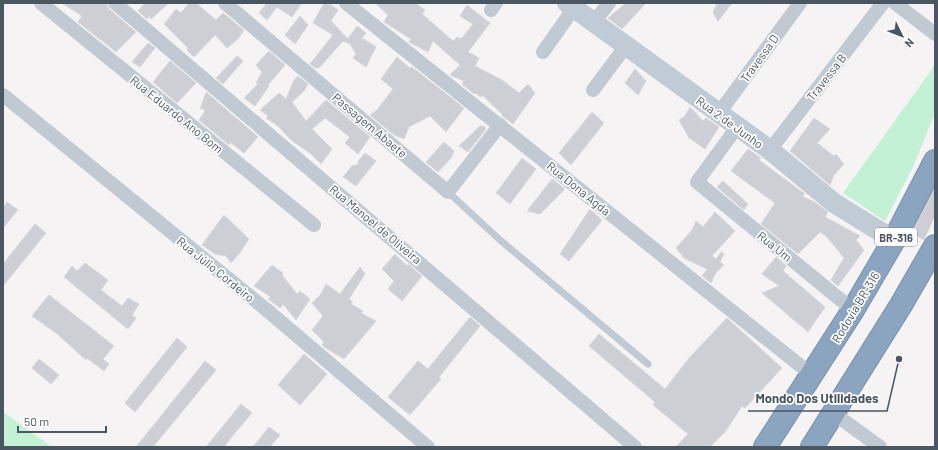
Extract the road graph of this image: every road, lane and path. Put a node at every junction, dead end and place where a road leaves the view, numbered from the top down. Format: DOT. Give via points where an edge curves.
graph roads {
  1 [pos="41,3"];
  2 [pos="115,3"];
  3 [pos="225,3"];
  4 [pos="346,3"];
  5 [pos="609,3"];
  6 [pos="800,3"];
  7 [pos="883,3"];
  8 [pos="895,3"];
  9 [pos="570,6"];
  10 [pos="594,22"];
  11 [pos="935,34"];
  12 [pos="626,46"];
  13 [pos="543,52"];
  14 [pos="592,90"];
  15 [pos="3,95"];
  16 [pos="719,113"];
  17 [pos="500,125"];
  18 [pos="737,127"];
  19 [pos="770,150"];
  20 [pos="935,161"];
  21 [pos="448,192"];
  22 [pos="314,225"];
  23 [pos="894,240"];
  24 [pos="935,246"];
  25 [pos="853,310"];
  26 [pos="648,364"];
  27 [pos="812,375"];
  28 [pos="833,413"];
  29 [pos="428,447"];
  30 [pos="635,447"];
  31 [pos="765,447"];
  32 [pos="812,447"];
  33 [pos="880,447"];
  1 -- 22 [label="street, Rua Eduardo Ano Bom"];
  2 -- 30 [label="street, Rua Manoel de Oliveira"];
  3 -- 21 [label="street, Passagem Abaete"];
  4 -- 17 [label="street, Rua Dona Agda"];
  5 -- 10 [label="street"];
  6 -- 16 [label="street, Travessa D"];
  7 -- 19 [label="street, Travessa B"];
  8 -- 11 [label="street"];
  9 -- 10 [label="street, Rua 2 de Junho"];
  9 -- 13 [label="street"];
  10 -- 12 [label="street, Rua 2 de Junho"];
  12 -- 14 [label="street"];
  12 -- 16 [label="street, Rua 2 de Junho"];
  15 -- 29 [label="street, Rua Júlio Cordeiro" via="262,306"];
  16 -- 18 [label="street, Rua 2 de Junho"];
  17 -- 21 [label="street"];
  17 -- 27 [label="street, Rua Dona Agda"];
  18 -- 19 [label="street, Rua 2 de Junho"];
  18 -- 25 [label="street, Rua Um" via="696,182"];
  19 -- 23 [label="street, Rua 2 de Junho" via="834,203"];
  20 -- 23 [label="highway, Rodovia BR-316 / BR-316"];
  21 -- 26 [label="lane"];
  23 -- 25 [label="highway, Rodovia BR-316 / BR-316"];
  24 -- 28 [label="highway, BR-316"];
  25 -- 27 [label="highway, Rodovia BR-316 / BR-316"];
  27 -- 31 [label="highway, Rodovia BR-316 / BR-316"];
  28 -- 32 [label="highway, BR-316"];
  28 -- 33 [label="street"];
}
